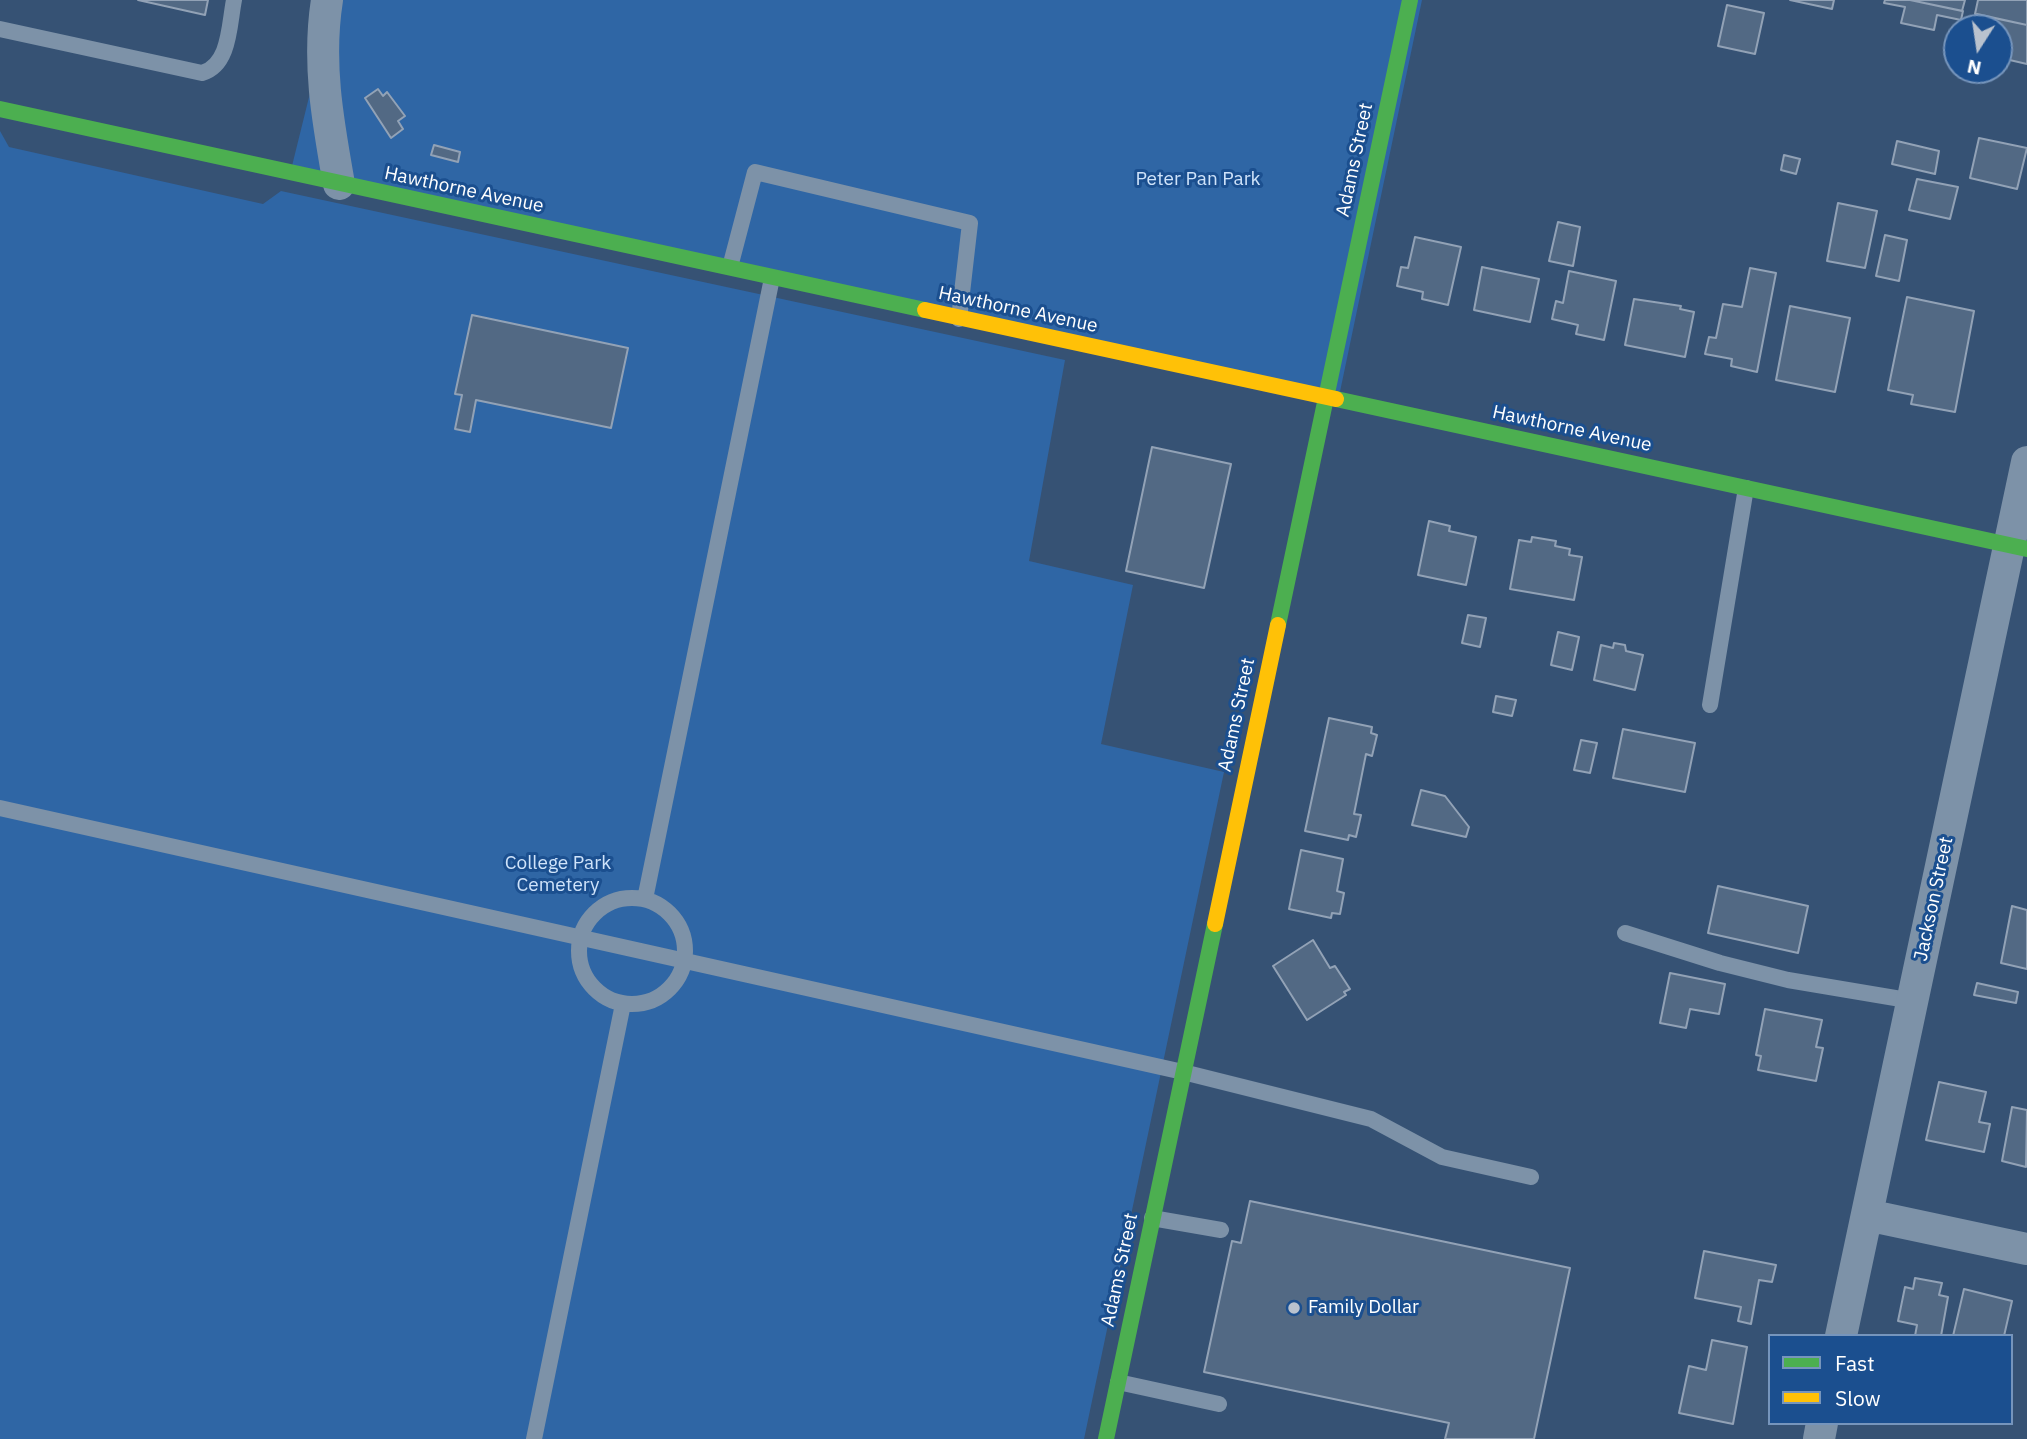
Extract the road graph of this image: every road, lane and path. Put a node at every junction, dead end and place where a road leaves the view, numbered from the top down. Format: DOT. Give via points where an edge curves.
graph roads {
  1 [pos="234,0"];
  2 [pos="327,0"];
  3 [pos="1410,0"];
  4 [pos="0,29"];
  5 [pos="0,109"];
  6 [pos="339,184"];
  7 [pos="729,269"];
  8 [pos="772,278"];
  9 [pos="959,318"];
  10 [pos="1325,397"];
  11 [pos="2027,462"];
  12 [pos="1746,488"];
  13 [pos="2018,547"];
  14 [pos="1710,705"];
  15 [pos="0,808"];
  16 [pos="645,899"];
  17 [pos="1625,933"];
  18 [pos="580,938"];
  19 [pos="685,961"];
  20 [pos="1913,1000"];
  21 [pos="623,1004"];
  22 [pos="1183,1072"];
  23 [pos="1531,1177"];
  24 [pos="1867,1215"];
  25 [pos="1152,1218"];
  26 [pos="1221,1230"];
  27 [pos="2027,1249"];
  28 [pos="1841,1334"];
  29 [pos="1118,1382"];
  30 [pos="1219,1404"];
  31 [pos="534,1439"];
  32 [pos="1106,1439"];
  1 -- 4 [label="lane" via="221,61 202,73"];
  2 -- 6 [label="street" via="322,29 324,103"];
  3 -- 10 [label="street, Adams Street"];
  5 -- 6 [label="street, Hawthorne Avenue"];
  6 -- 7 [label="street, Hawthorne Avenue"];
  7 -- 8 [label="street, Hawthorne Avenue"];
  7 -- 9 [label="lane" via="755,172 970,223"];
  8 -- 9 [label="street, Hawthorne Avenue"];
  8 -- 16 [label="lane"];
  9 -- 10 [label="street, Hawthorne Avenue"];
  10 -- 12 [label="street, Hawthorne Avenue"];
  10 -- 22 [label="street, Adams Street"];
  11 -- 13 [label="street, Jackson Street"];
  12 -- 13 [label="street, Hawthorne Avenue"];
  12 -- 14 [label="lane"];
  13 -- 20 [label="street, Jackson Street"];
  15 -- 18 [label="lane"];
  16 -- 18 [label="lane" via="612,901 598,910"];
  16 -- 19 [label="lane" via="660,905 677,922 686,945"];
  17 -- 20 [label="lane" via="1788,980"];
  18 -- 19 [label="lane"];
  18 -- 21 [label="lane" via="583,973 607,998"];
  19 -- 21 [label="lane" via="674,983 656,999"];
  19 -- 22 [label="lane"];
  20 -- 24 [label="street, Jackson Street"];
  21 -- 31 [label="lane"];
  22 -- 23 [label="lane" via="1371,1119 1442,1157"];
  22 -- 25 [label="street, Adams Street"];
  24 -- 27 [label="street"];
  24 -- 28 [label="street, Jackson Street"];
  25 -- 26 [label="lane"];
  25 -- 29 [label="street, Adams Street"];
  29 -- 30 [label="lane"];
  29 -- 32 [label="street, Adams Street"];
}
